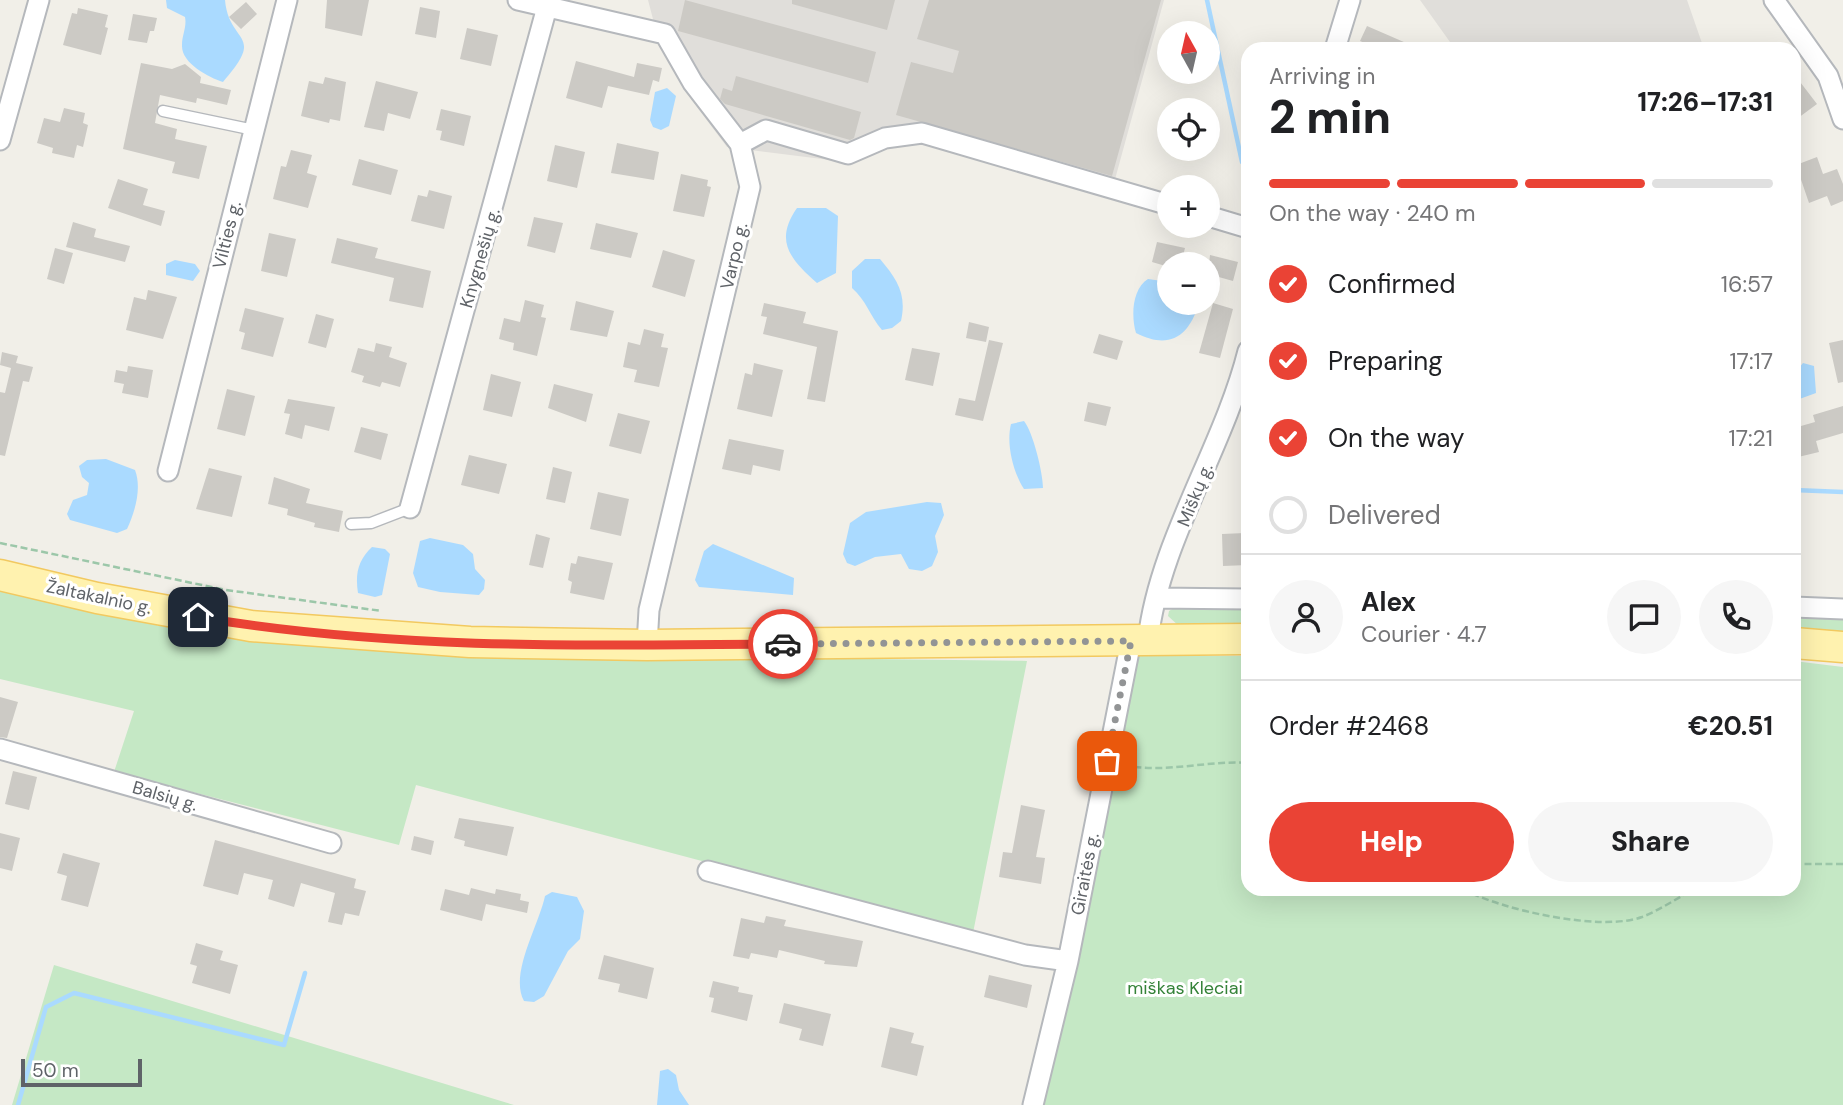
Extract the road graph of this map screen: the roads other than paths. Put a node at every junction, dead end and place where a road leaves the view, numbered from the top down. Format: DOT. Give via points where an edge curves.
graph roads {
  1 [pos="39,0"];
  2 [pos="287,0"];
  3 [pos="518,0"];
  4 [pos="1350,0"];
  5 [pos="1774,0"];
  6 [pos="547,8"];
  7 [pos="1337,42"];
  8 [pos="163,111"];
  9 [pos="1843,119"];
  10 [pos="254,130"];
  11 [pos="0,141"];
  12 [pos="740,144"];
  13 [pos="1157,202"];
  14 [pos="1220,220"];
  15 [pos="1241,226"];
  16 [pos="1241,378"];
  17 [pos="168,471"];
  18 [pos="410,508"];
  19 [pos="351,524"];
  20 [pos="0,575"];
  21 [pos="1157,598"];
  22 [pos="1241,599"];
  23 [pos="1801,607"];
  24 [pos="1843,609"];
  25 [pos="1241,639"];
  26 [pos="1140,641"];
  27 [pos="1801,644"];
  28 [pos="647,645"];
  29 [pos="1843,647"];
  30 [pos="0,749"];
  31 [pos="331,843"];
  32 [pos="708,871"];
  33 [pos="1068,961"];
  34 [pos="1033,1105"];
  1 -- 11 [label="street"];
  2 -- 10 [label="street, Vilties g."];
  3 -- 6 [label="street, Varpo g."];
  4 -- 7 [label="street"];
  5 -- 9 [label="street" via="1828,76"];
  6 -- 12 [label="street, Varpo g." via="664,34 693,83"];
  6 -- 18 [label="street, Knygnešių g."];
  8 -- 10 [label="lane"];
  10 -- 17 [label="street, Vilties g."];
  12 -- 13 [label="street" via="766,130 848,154 884,138 922,133"];
  12 -- 28 [label="street, Varpo g." via="750,187 649,610"];
  14 -- 15 [label="street"];
  16 -- 21 [label="street, Miškų g."];
  18 -- 19 [label="lane" via="370,523"];
  20 -- 28 [label="main road, Žaltakalnio g." via="251,626 470,642"];
  21 -- 22 [label="street"];
  21 -- 26 [label="street, Miškų g."];
  23 -- 24 [label="street"];
  25 -- 26 [label="main road, Žaltakalnio g."];
  26 -- 28 [label="main road, Žaltakalnio g."];
  26 -- 33 [label="street, Giraitės g." via="1107,761"];
  27 -- 29 [label="main road"];
  30 -- 31 [label="street, Balsių g."];
  32 -- 33 [label="street" via="1024,955"];
  33 -- 34 [label="street, Giraitės g."];
}
